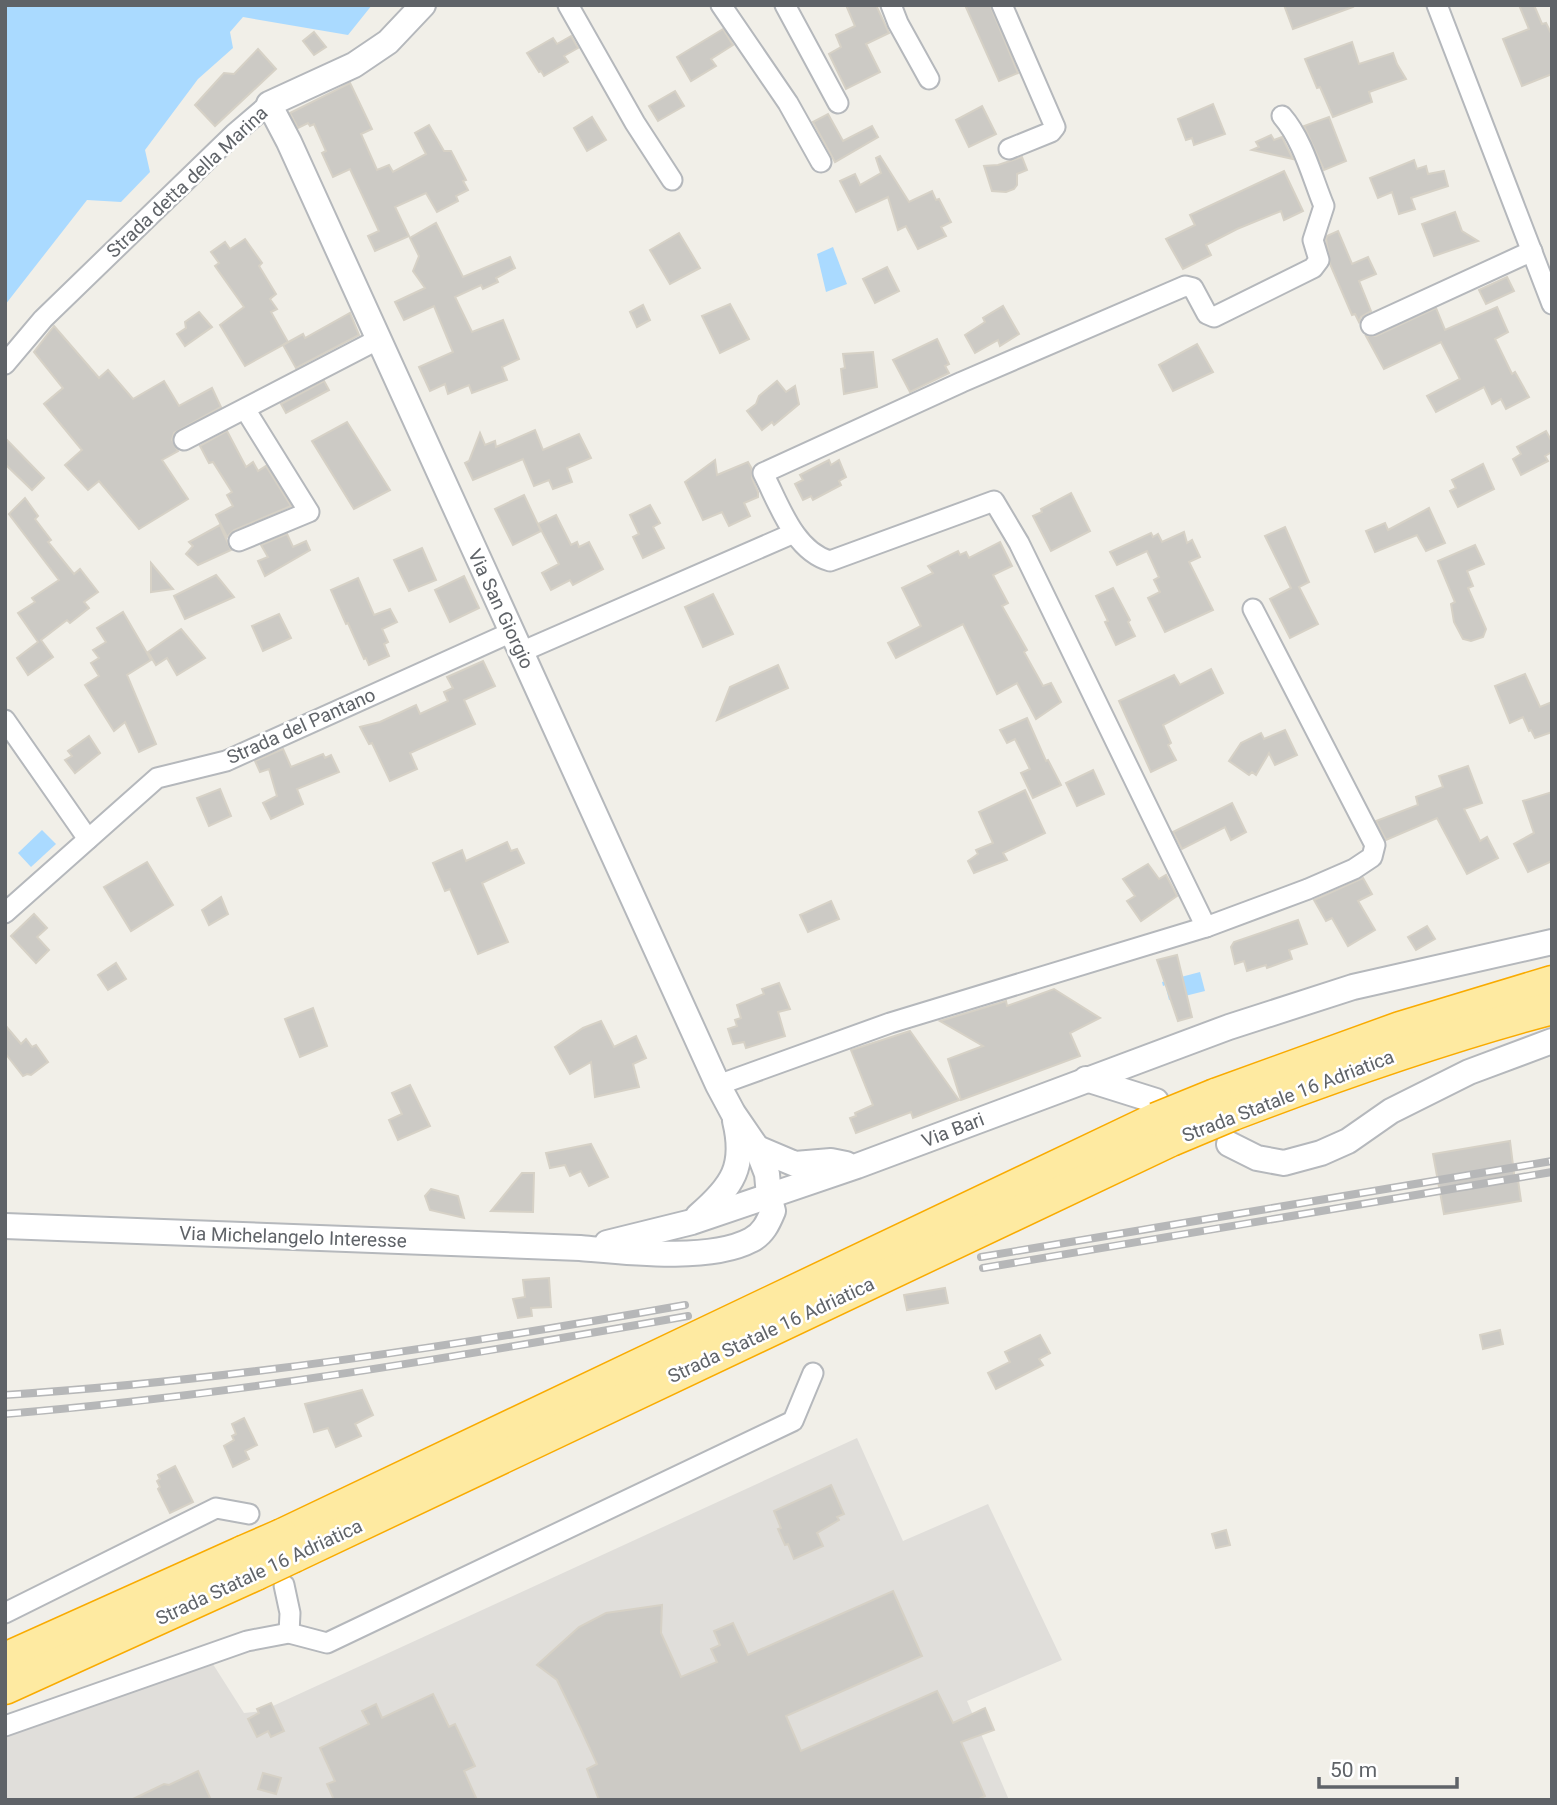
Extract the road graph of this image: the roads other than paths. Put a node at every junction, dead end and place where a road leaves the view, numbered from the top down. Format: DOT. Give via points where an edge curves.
graph roads {
  1 [pos="424,5"];
  2 [pos="569,5"];
  3 [pos="721,5"];
  4 [pos="785,5"];
  5 [pos="891,5"];
  6 [pos="1002,5"];
  7 [pos="1437,5"];
  8 [pos="929,79"];
  9 [pos="838,103"];
  10 [pos="269,104"];
  11 [pos="1282,116"];
  12 [pos="1009,149"];
  13 [pos="821,162"];
  14 [pos="672,180"];
  15 [pos="1532,251"];
  16 [pos="1552,304"];
  17 [pos="1371,325"];
  18 [pos="377,340"];
  19 [pos="5,364"];
  20 [pos="245,408"];
  21 [pos="184,440"];
  22 [pos="794,533"];
  23 [pos="239,541"];
  24 [pos="1253,609"];
  25 [pos="516,642"];
  26 [pos="5,720"];
  27 [pos="88,839"];
  28 [pos="5,913"];
  29 [pos="1206,927"];
  30 [pos="1552,942"];
  31 [pos="1552,982"];
  32 [pos="1552,1008"];
  33 [pos="1552,1041"];
  34 [pos="1136,1061"];
  35 [pos="1086,1079"];
  36 [pos="718,1085"];
  37 [pos="1226,1118"];
  38 [pos="1161,1120"];
  39 [pos="748,1155"];
  40 [pos="857,1166"];
  41 [pos="769,1196"];
  42 [pos="692,1222"];
  43 [pos="5,1226"];
  44 [pos="580,1248"];
  45 [pos="813,1373"];
  46 [pos="249,1514"];
  47 [pos="261,1571"];
  48 [pos="5,1613"];
  49 [pos="289,1633"];
  50 [pos="5,1659"];
  51 [pos="5,1688"];
  52 [pos="5,1726"];
  1 -- 10 [label="street, Strada detta della Marina" via="388,42 354,65"];
  2 -- 14 [label="street"];
  3 -- 13 [label="street" via="788,103"];
  4 -- 9 [label="street"];
  5 -- 8 [label="street"];
  6 -- 12 [label="street" via="1055,127"];
  7 -- 15 [label="street"];
  10 -- 18 [label="street, Via San Giorgio"];
  10 -- 19 [label="street, Strada detta della Marina" via="43,319"];
  11 -- 22 [label="street" via="1301,148 1324,206 1314,233 1319,260 1313,268 1214,317 1207,314 1193,288 1185,286 763,473"];
  15 -- 16 [label="street"];
  15 -- 17 [label="street"];
  18 -- 20 [label="street"];
  18 -- 25 [label="street, Via San Giorgio"];
  20 -- 21 [label="street"];
  20 -- 23 [label="street" via="309,512"];
  22 -- 25 [label="street, Strada del Pantano"];
  22 -- 29 [label="street" via="816,557 830,561 994,501 1019,543"];
  24 -- 29 [label="street" via="1375,845 1371,857 1354,869"];
  25 -- 27 [label="street, Strada del Pantano" via="226,761 156,778"];
  25 -- 36 [label="street, Via San Giorgio"];
  26 -- 27 [label="street"];
  27 -- 28 [label="street, Strada del Pantano"];
  29 -- 36 [label="street" via="890,1023"];
  30 -- 34 [label="street, Via Bari" via="1353,987"];
  31 -- 37 [label="highway, Strada Statale 16 Adriatica" via="1400,1028"];
  32 -- 37 [label="highway, Strada Statale 16 Adriatica" via="1322,1080"];
  33 -- 37 [label="street" via="1469,1072 1391,1111 1348,1141 1284,1163 1257,1158"];
  34 -- 35 [label="street, Via Bari"];
  34 -- 38 [label="street"];
  35 -- 38 [label="street"];
  35 -- 40 [label="street, Via Bari"];
  36 -- 39 [label="street, Via San Giorgio"];
  37 -- 38 [label="highway, Strada Statale 16 Adriatica, bridge"];
  38 -- 47 [label="highway, Strada Statale 16 Adriatica, bridge" via="288,1545"];
  39 -- 40 [label="street" via="795,1164 831,1161"];
  39 -- 41 [label="street, Via San Giorgio" via="767,1174"];
  39 -- 42 [label="street" via="715,1202"];
  40 -- 41 [label="street, Via Bari"];
  41 -- 42 [label="street, Via Michelangelo Interesse"];
  41 -- 44 [label="street, Via Michelangelo Interesse" via="774,1211 766,1227 753,1239 731,1248 644,1253"];
  42 -- 44 [label="street, Via Michelangelo Interesse"];
  43 -- 44 [label="street, Via Michelangelo Interesse"];
  45 -- 49 [label="street" via="793,1421 327,1643"];
  46 -- 48 [label="street" via="216,1508"];
  47 -- 49 [label="street" via="290,1613"];
  47 -- 50 [label="highway, Strada Statale 16 Adriatica"];
  47 -- 51 [label="highway, Strada Statale 16 Adriatica"];
  49 -- 52 [label="street" via="247,1641"];
}
